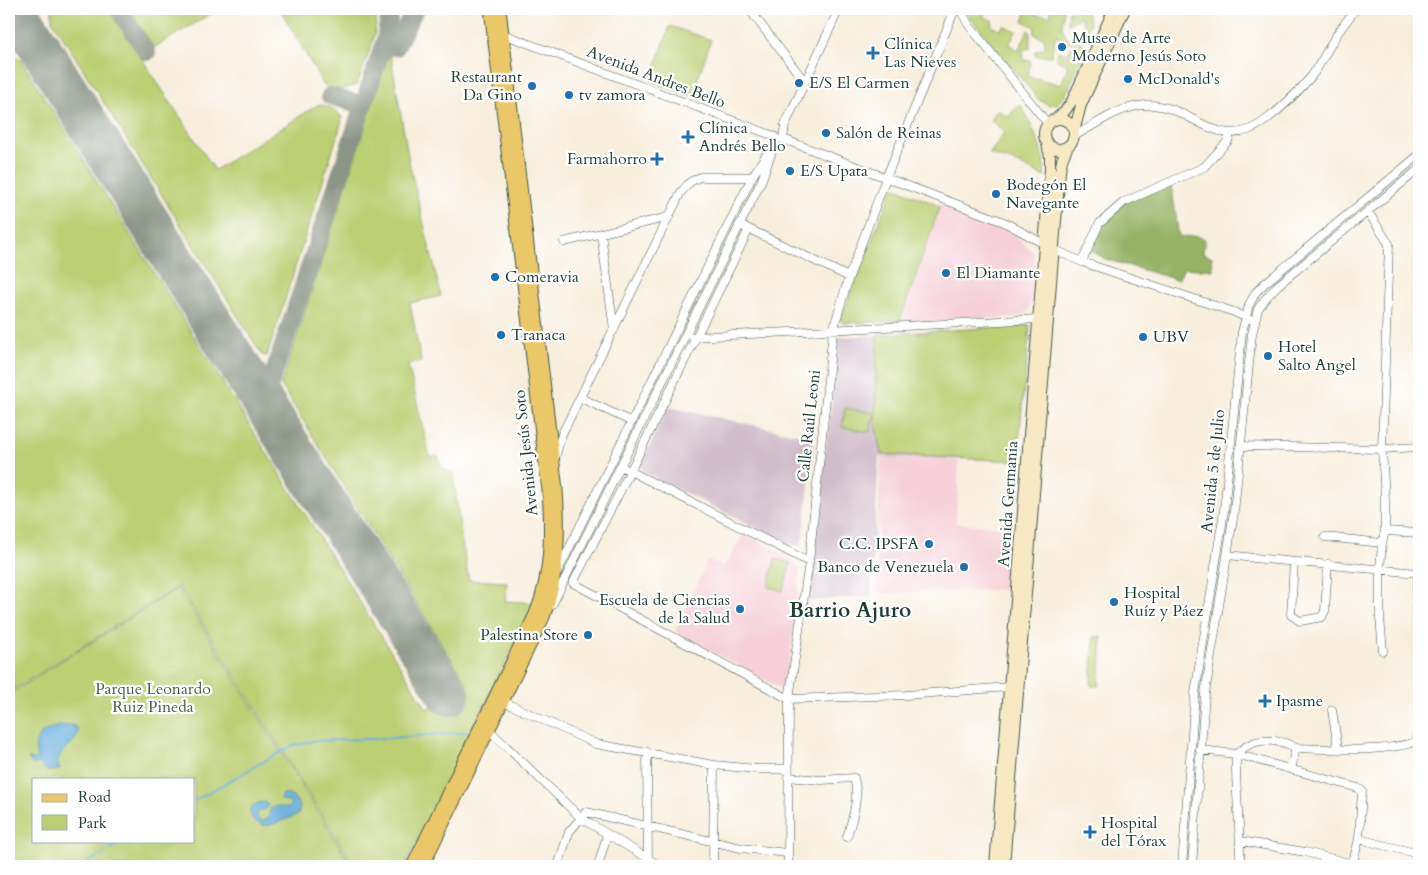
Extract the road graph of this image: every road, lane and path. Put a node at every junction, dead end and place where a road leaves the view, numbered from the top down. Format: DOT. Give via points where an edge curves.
graph roads {
  1 [pos="490,9"];
  2 [pos="500,9"];
  3 [pos="750,9"];
  4 [pos="839,9"];
  5 [pos="955,9"];
  6 [pos="960,9"];
  7 [pos="1125,9"];
  8 [pos="1356,9"];
  9 [pos="1111,12"];
  10 [pos="498,33"];
  11 [pos="805,82"];
  12 [pos="1050,122"];
  13 [pos="1074,134"];
  14 [pos="1230,134"];
  15 [pos="778,138"];
  16 [pos="1047,144"];
  17 [pos="1068,146"];
  18 [pos="1419,155"];
  19 [pos="1419,168"];
  20 [pos="752,177"];
  21 [pos="886,178"];
  22 [pos="1368,212"];
  23 [pos="669,217"];
  24 [pos="739,225"];
  25 [pos="749,229"];
  26 [pos="601,233"];
  27 [pos="564,242"];
  28 [pos="1049,246"];
  29 [pos="1082,262"];
  30 [pos="849,277"];
  31 [pos="1244,318"];
  32 [pos="1038,319"];
  33 [pos="1254,320"];
  34 [pos="614,330"];
  35 [pos="833,330"];
  36 [pos="685,336"];
  37 [pos="696,337"];
  38 [pos="581,398"];
  39 [pos="632,422"];
  40 [pos="1241,446"];
  41 [pos="1419,447"];
  42 [pos="1382,449"];
  43 [pos="554,461"];
  44 [pos="621,465"];
  45 [pos="630,472"];
  46 [pos="1385,530"];
  47 [pos="1419,533"];
  48 [pos="1325,537"];
  49 [pos="1382,543"];
  50 [pos="1228,555"];
  51 [pos="809,562"];
  52 [pos="1294,562"];
  53 [pos="1328,564"];
  54 [pos="1380,569"];
  55 [pos="554,580"];
  56 [pos="540,600"];
  57 [pos="544,617"];
  58 [pos="1419,622"];
  59 [pos="1383,651"];
  60 [pos="1009,686"];
  61 [pos="789,699"];
  62 [pos="504,702"];
  63 [pos="1332,710"];
  64 [pos="490,731"];
  65 [pos="1419,735"];
  66 [pos="1296,748"];
  67 [pos="1338,748"];
  68 [pos="1200,750"];
  69 [pos="647,752"];
  70 [pos="1236,754"];
  71 [pos="714,765"];
  72 [pos="1291,769"];
  73 [pos="788,773"];
  74 [pos="581,818"];
  75 [pos="648,827"];
  76 [pos="607,835"];
  77 [pos="847,837"];
  78 [pos="1359,839"];
  79 [pos="1241,840"];
  80 [pos="713,842"];
  81 [pos="788,853"];
  82 [pos="1419,854"];
  83 [pos="648,863"];
  84 [pos="1353,865"];
  85 [pos="412,866"];
  86 [pos="424,866"];
  87 [pos="558,866"];
  88 [pos="598,866"];
  89 [pos="660,866"];
  90 [pos="713,866"];
  91 [pos="788,866"];
  92 [pos="995,866"];
  93 [pos="1004,866"];
  94 [pos="1182,866"];
  95 [pos="1192,866"];
  96 [pos="1240,866"];
  1 -- 10 [label="main road, Avenida Jesús Soto"];
  2 -- 10 [label="main road, Avenida Jesús Soto"];
  3 -- 11 [label="street"];
  4 -- 11 [label="street"];
  5 -- 21 [label="street, Calle Raúl Leoni"];
  6 -- 12 [label="street" via="968,24"];
  7 -- 13 [label="street" via="1082,105"];
  8 -- 14 [label="street" via="1310,78 1283,105 1253,128"];
  9 -- 12 [label="street" via="1072,101"];
  10 -- 15 [label="street, Avenida Andres Bello"];
  10 -- 43 [label="main road, Avenida Jesús Soto"];
  10 -- 56 [label="main road, Avenida Jesús Soto" via="548,491 549,538"];
  11 -- 15 [label="street"];
  12 -- 13 [label="street" via="1060,119 1068,122"];
  12 -- 16 [label="street" via="1044,133"];
  13 -- 14 [label="street" via="1120,111 1148,105 1170,108 1214,130"];
  13 -- 17 [label="street"];
  14 -- 29 [label="street" via="1228,141 1204,167 1124,202 1099,224"];
  15 -- 20 [label="street"];
  15 -- 21 [label="street, Avenida Andres Bello"];
  15 -- 24 [label="street"];
  16 -- 17 [label="street" via="1057,149"];
  16 -- 28 [label="street, Avenida Germania" via="1051,163"];
  17 -- 28 [label="street, Avenida Germania" via="1060,164"];
  18 -- 31 [label="street, Avenida 5 de Julio" via="1264,284 1252,299"];
  19 -- 22 [label="street, Avenida 5 de Julio"];
  20 -- 23 [label="street" via="700,177 690,182 682,192"];
  20 -- 39 [label="street"];
  21 -- 28 [label="street, Avenida Andres Bello" via="1004,222"];
  21 -- 30 [label="street, Calle Raúl Leoni"];
  22 -- 33 [label="street, Avenida 5 de Julio" via="1271,292"];
  22 -- 42 [label="street" via="1389,244"];
  23 -- 26 [label="street"];
  23 -- 34 [label="street"];
  24 -- 25 [label="street"];
  24 -- 36 [label="street"];
  25 -- 30 [label="street"];
  25 -- 37 [label="street"];
  26 -- 27 [label="street"];
  26 -- 34 [label="street"];
  28 -- 29 [label="street, Avenida Andres Bello"];
  28 -- 32 [label="street, Avenida Germania"];
  28 -- 93 [label="street, Avenida Germania"];
  29 -- 31 [label="street, Avenida Andres Bello"];
  30 -- 35 [label="street, Calle Raúl Leoni"];
  31 -- 33 [label="street, Avenida Andres Bello"];
  31 -- 94 [label="street, Avenida 5 de Julio" via="1224,511 1195,693"];
  32 -- 35 [label="street"];
  32 -- 60 [label="street, Avenida Germania"];
  33 -- 40 [label="street, Avenida 5 de Julio"];
  34 -- 38 [label="street"];
  35 -- 37 [label="street"];
  35 -- 51 [label="street, Calle Raúl Leoni"];
  36 -- 37 [label="street"];
  36 -- 44 [label="street"];
  37 -- 45 [label="street"];
  38 -- 39 [label="street"];
  38 -- 43 [label="street" via="562,434"];
  39 -- 55 [label="street"];
  40 -- 42 [label="street"];
  40 -- 50 [label="street, Avenida 5 de Julio"];
  41 -- 42 [label="street"];
  42 -- 46 [label="street"];
  43 -- 55 [label="main road, Avenida Jesús Soto" via="559,510"];
  44 -- 45 [label="street"];
  44 -- 57 [label="street"];
  45 -- 51 [label="street"];
  45 -- 61 [label="street" via="574,583"];
  46 -- 47 [label="street"];
  46 -- 49 [label="street"];
  48 -- 49 [label="street"];
  49 -- 54 [label="street"];
  50 -- 52 [label="street"];
  50 -- 68 [label="street, Avenida 5 de Julio" via="1205,694"];
  51 -- 61 [label="street, Calle Raúl Leoni"];
  52 -- 53 [label="street"];
  52 -- 53 [label="street" via="1291,615 1300,621 1322,617 1325,611"];
  53 -- 54 [label="street"];
  54 -- 58 [label="street" via="1418,572 1416,609"];
  54 -- 59 [label="street"];
  55 -- 56 [label="street"];
  55 -- 57 [label="main road, Avenida Jesús Soto"];
  56 -- 85 [label="main road, Avenida Jesús Soto"];
  57 -- 62 [label="main road, Avenida Jesús Soto"];
  60 -- 61 [label="street" via="906,695"];
  60 -- 92 [label="street, Avenida Germania"];
  61 -- 73 [label="street, Calle Raúl Leoni"];
  62 -- 64 [label="main road, Avenida Jesús Soto"];
  62 -- 69 [label="street" via="596,744"];
  63 -- 67 [label="street"];
  64 -- 74 [label="street"];
  64 -- 86 [label="main road, Avenida Jesús Soto"];
  65 -- 67 [label="street" via="1416,742 1399,747"];
  66 -- 67 [label="street"];
  66 -- 70 [label="street" via="1270,740 1253,743"];
  66 -- 72 [label="street"];
  68 -- 70 [label="street"];
  68 -- 95 [label="street, Avenida 5 de Julio"];
  69 -- 71 [label="street"];
  69 -- 75 [label="street"];
  70 -- 72 [label="street"];
  70 -- 79 [label="street" via="1235,783"];
  71 -- 73 [label="street"];
  71 -- 80 [label="street"];
  72 -- 78 [label="street" via="1362,791"];
  73 -- 77 [label="street" via="820,780 854,778 855,800"];
  73 -- 81 [label="street, Calle Raúl Leoni"];
  74 -- 75 [label="street" via="586,812"];
  74 -- 76 [label="street"];
  74 -- 87 [label="street" via="569,832"];
  75 -- 80 [label="street"];
  75 -- 83 [label="street"];
  76 -- 83 [label="street"];
  76 -- 88 [label="street"];
  78 -- 82 [label="street"];
  78 -- 84 [label="street"];
  79 -- 84 [label="street"];
  79 -- 96 [label="street"];
  80 -- 81 [label="street"];
  80 -- 90 [label="street"];
  81 -- 91 [label="street, Calle Raúl Leoni"];
  83 -- 89 [label="street"];
}
